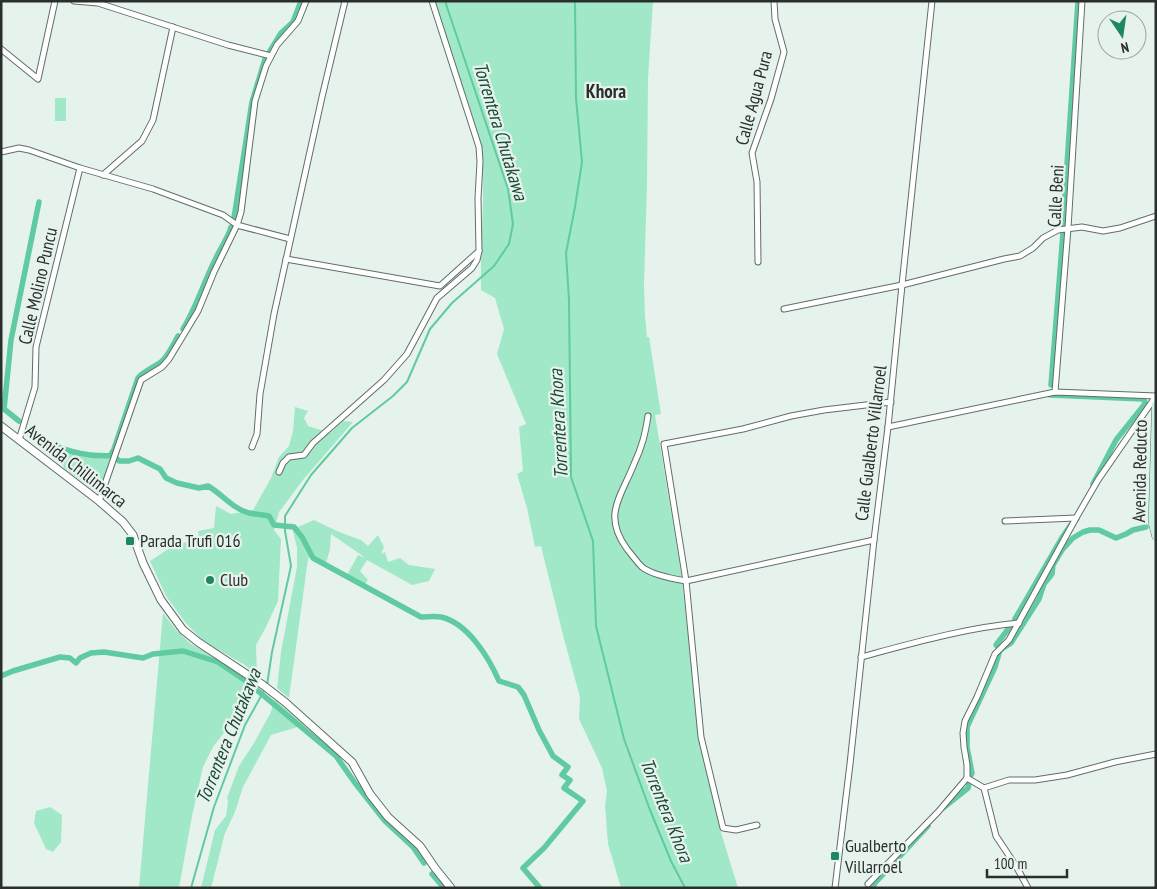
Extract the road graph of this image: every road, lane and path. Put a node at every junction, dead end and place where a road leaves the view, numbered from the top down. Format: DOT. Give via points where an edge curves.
graph roads {
  1 [pos="55,1"];
  2 [pos="74,1"];
  3 [pos="306,1"];
  4 [pos="345,1"];
  5 [pos="432,1"];
  6 [pos="774,1"];
  7 [pos="932,1"];
  8 [pos="1082,1"];
  9 [pos="173,27"];
  10 [pos="1,49"];
  11 [pos="271,56"];
  12 [pos="1,152"];
  13 [pos="80,168"];
  14 [pos="103,175"];
  15 [pos="1156,216"];
  16 [pos="237,225"];
  17 [pos="1068,228"];
  18 [pos="290,239"];
  19 [pos="479,251"];
  20 [pos="286,260"];
  21 [pos="758,262"];
  22 [pos="902,285"];
  23 [pos="784,309"];
  24 [pos="1055,392"];
  25 [pos="1156,396"];
  26 [pos="891,402"];
  27 [pos="1156,405"];
  28 [pos="648,416"];
  29 [pos="1,426"];
  30 [pos="888,427"];
  31 [pos="20,440"];
  32 [pos="252,447"];
  33 [pos="279,472"];
  34 [pos="99,501"];
  35 [pos="1076,518"];
  36 [pos="1005,520"];
  37 [pos="1154,524"];
  38 [pos="1156,536"];
  39 [pos="874,540"];
  40 [pos="686,581"];
  41 [pos="1019,623"];
  42 [pos="861,657"];
  43 [pos="1156,754"];
  44 [pos="967,778"];
  45 [pos="984,788"];
  46 [pos="757,825"];
  47 [pos="868,884"];
  48 [pos="451,888"];
  49 [pos="835,888"];
  50 [pos="1028,888"];
  1 -- 10 [label="street" via="38,79"];
  2 -- 9 [label="street" via="98,3"];
  3 -- 11 [label="street" via="298,21"];
  4 -- 18 [label="street"];
  5 -- 19 [label="street" via="479,147"];
  6 -- 21 [label="street, Calle Agua Pura" via="774,19 784,52 752,153 757,182"];
  7 -- 22 [label="street, Calle Gualberto Villarroel"];
  8 -- 17 [label="street, Calle Beni"];
  9 -- 11 [label="street"];
  9 -- 14 [label="street" via="153,120 142,141"];
  11 -- 16 [label="street" via="255,101"];
  12 -- 13 [label="street" via="24,149"];
  13 -- 14 [label="street"];
  13 -- 31 [label="street, Calle Molino Puncu" via="36,348 35,387"];
  14 -- 16 [label="street" via="223,215"];
  15 -- 17 [label="street" via="1103,231"];
  16 -- 18 [label="street"];
  16 -- 34 [label="street" via="198,312 169,359 141,380"];
  17 -- 22 [label="street" via="1043,238 1020,256"];
  17 -- 24 [label="street, Calle Beni"];
  18 -- 20 [label="street"];
  19 -- 20 [label="street" via="440,286"];
  19 -- 33 [label="street" via="472,268 437,298 407,354 384,380 313,443 304,456 289,457"];
  20 -- 32 [label="street" via="260,394 257,434"];
  22 -- 23 [label="street"];
  22 -- 26 [label="street, Calle Gualberto Villarroel"];
  24 -- 25 [label="street"];
  24 -- 30 [label="street"];
  25 -- 35 [label="street"];
  26 -- 30 [label="street, Calle Gualberto Villarroel"];
  26 -- 40 [label="street" via="791,416 664,444"];
  27 -- 37 [label="main road, Avenida Reducto"];
  28 -- 40 [label="street" via="644,440 616,505 614,522 620,539 643,568 664,577"];
  29 -- 31 [label="street, Avenida Chillimarca"];
  30 -- 39 [label="street, Calle Gualberto Villarroel"];
  31 -- 34 [label="street, Avenida Chillimarca"];
  34 -- 48 [label="street, Avenida Chillimarca" via="133,535 161,600 183,630 285,702 352,762 388,817 420,846"];
  35 -- 36 [label="street"];
  35 -- 41 [label="street"];
  37 -- 38 [label="main road, Avenida Reducto"];
  39 -- 40 [label="street"];
  39 -- 42 [label="street, Calle Gualberto Villarroel"];
  40 -- 46 [label="street" via="701,737 723,828 736,830"];
  41 -- 42 [label="street" via="943,636"];
  41 -- 44 [label="street" via="1010,640 995,654 965,721"];
  42 -- 49 [label="street, Calle Gualberto Villarroel"];
  43 -- 45 [label="street" via="1067,776 1009,780"];
  44 -- 45 [label="street"];
  44 -- 47 [label="street"];
  45 -- 50 [label="street" via="996,836"];
}
